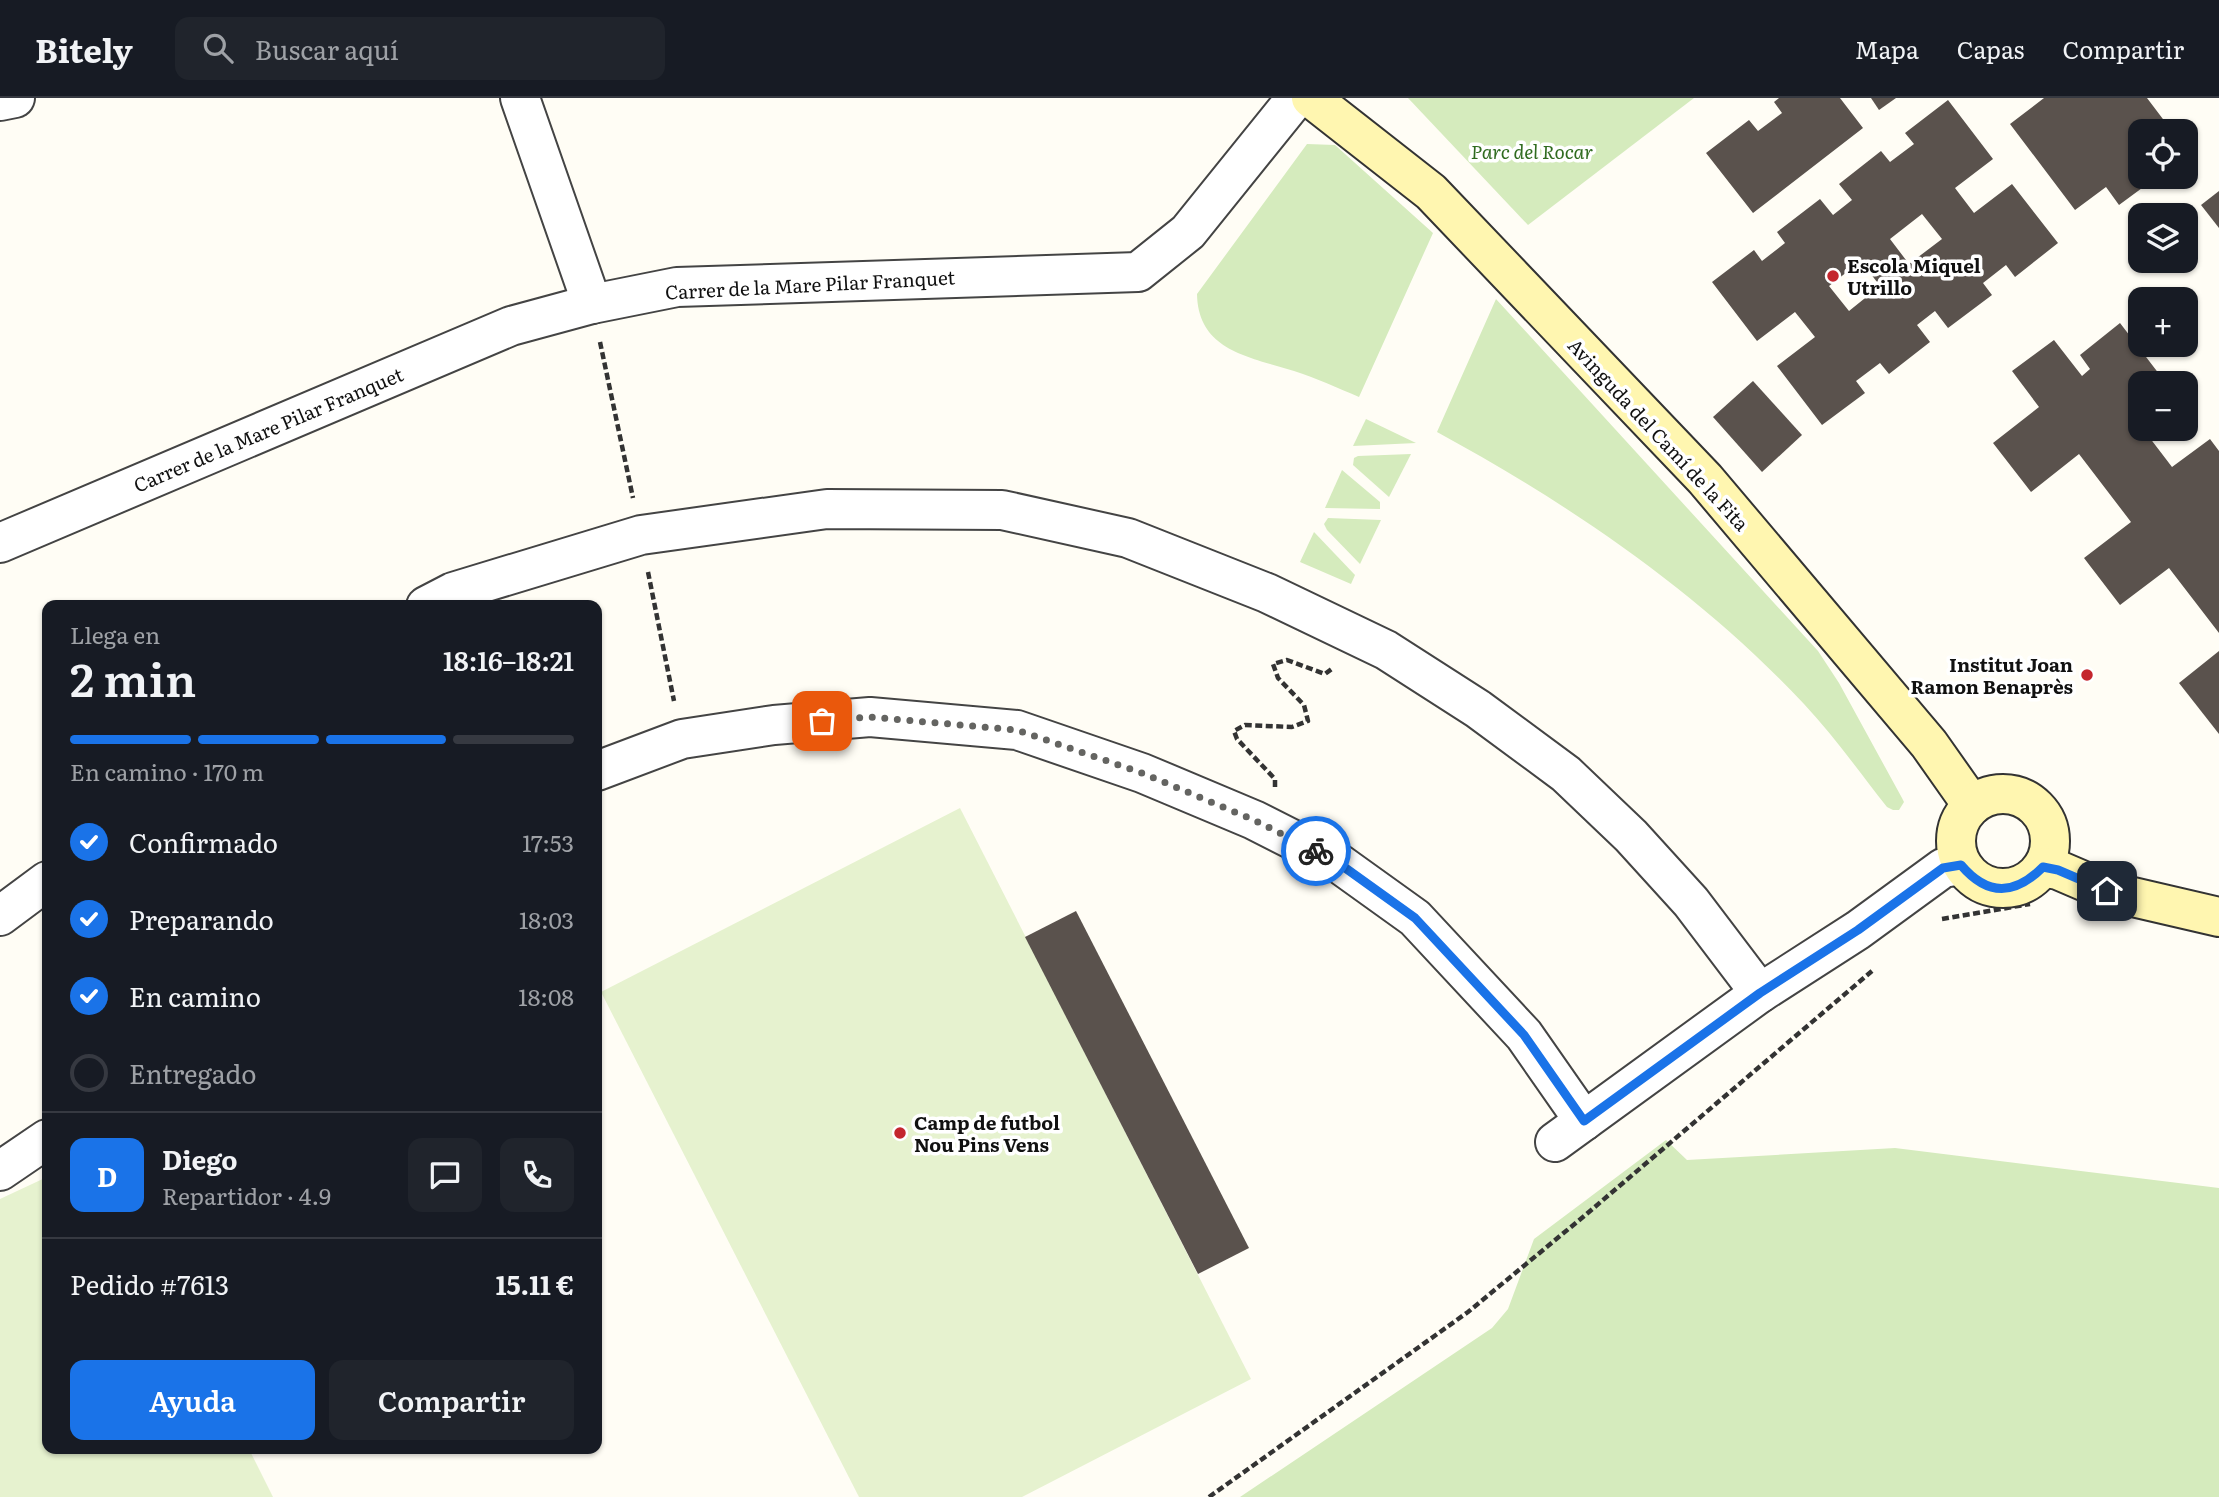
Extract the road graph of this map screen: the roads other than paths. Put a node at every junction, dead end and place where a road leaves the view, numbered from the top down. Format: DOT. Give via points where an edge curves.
graph roads {
  1 [pos="15,98"];
  2 [pos="520,98"];
  3 [pos="1296,98"];
  4 [pos="1311,98"];
  5 [pos="0,100"];
  6 [pos="592,304"];
  7 [pos="0,543"];
  8 [pos="438,600"];
  9 [pos="602,769"];
  10 [pos="1972,805"];
  11 [pos="1961,865"];
  12 [pos="2041,884"];
  13 [pos="42,885"];
  14 [pos="0,916"];
  15 [pos="2219,917"];
  16 [pos="1760,993"];
  17 [pos="42,1142"];
  18 [pos="0,1171"];
  1 -- 5 [label="street"];
  2 -- 6 [label="street"];
  3 -- 6 [label="street, Carrer de la Mare Pilar Franquet" via="1188,232 1138,272 677,287"];
  4 -- 10 [label="street, Avinguda del Camí de la Fita" via="1431,192 1704,478 1929,744"];
  6 -- 7 [label="street, Carrer de la Mare Pilar Franquet" via="512,326"];
  8 -- 16 [label="street" via="641,535 827,509 1002,510 1128,538 1267,593 1350,632 1478,709 1566,774 1631,836 1691,902"];
  9 -- 16 [label="street" via="682,739 870,717 1017,730 1142,773 1258,822 1337,862 1415,918 1524,1035 1570,1132"];
  10 -- 11 [label="street" via="1956,829"];
  10 -- 12 [label="street" via="1996,793 2027,799 2038,809 2048,825 2050,847"];
  11 -- 12 [label="street" via="1983,885"];
  11 -- 16 [label="street" via="1943,868"];
  12 -- 15 [label="street" via="2058,870 2107,891"];
  13 -- 14 [label="street"];
  17 -- 18 [label="street"];
}
